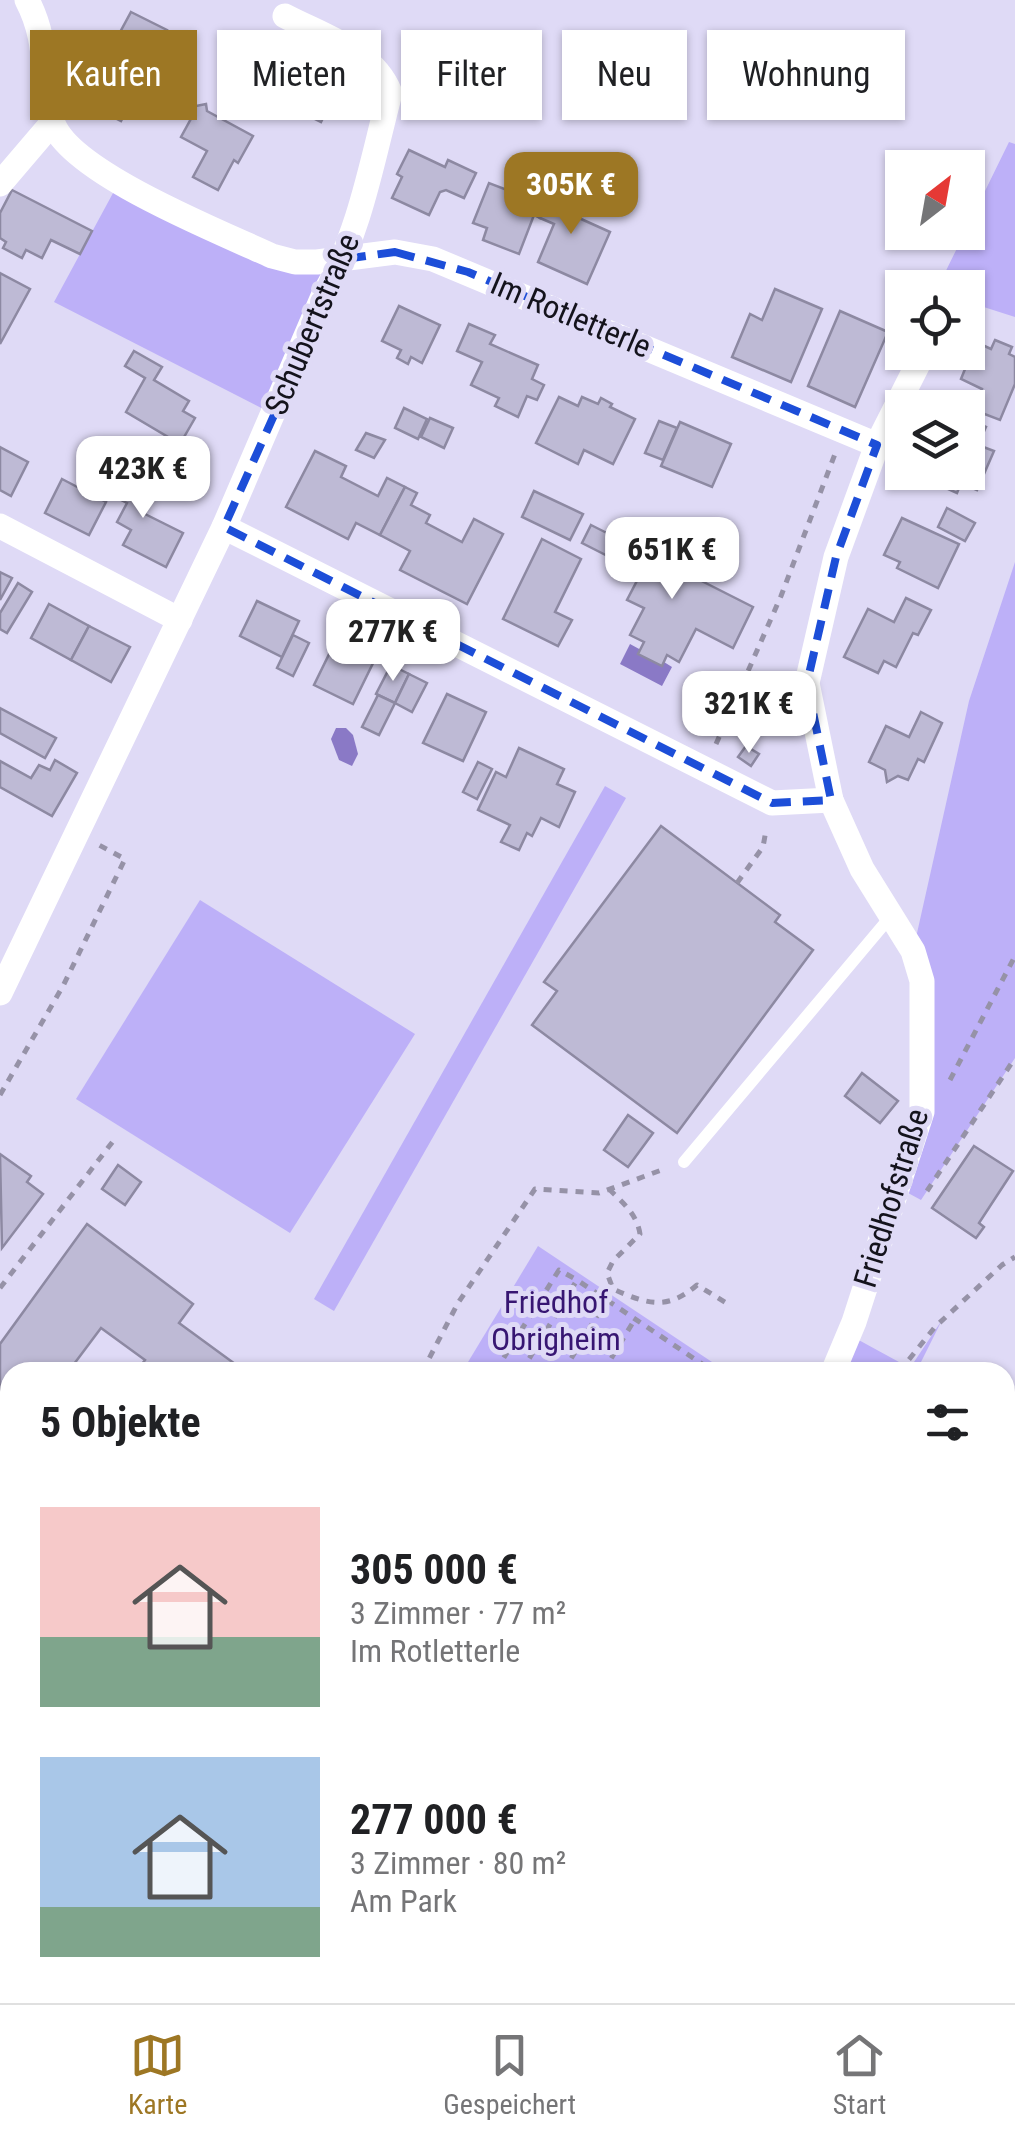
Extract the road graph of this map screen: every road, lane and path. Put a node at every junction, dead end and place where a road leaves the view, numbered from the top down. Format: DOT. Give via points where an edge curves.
graph roads {
  1 [pos="27,0"];
  2 [pos="285,16"];
  3 [pos="52,123"];
  4 [pos="0,184"];
  5 [pos="344,260"];
  6 [pos="915,370"];
  7 [pos="844,432"];
  8 [pos="877,446"];
  9 [pos="0,526"];
  10 [pos="224,527"];
  11 [pos="180,620"];
  12 [pos="705,770"];
  13 [pos="830,800"];
  14 [pos="772,803"];
  15 [pos="78,834"];
  16 [pos="738,883"];
  17 [pos="891,916"];
  18 [pos="1015,956"];
  19 [pos="8,961"];
  20 [pos="0,993"];
  21 [pos="1015,1058"];
  22 [pos="0,1095"];
  23 [pos="922,1112"];
  24 [pos="114,1140"];
  25 [pos="684,1162"];
  26 [pos="897,1188"];
  27 [pos="609,1189"];
  28 [pos="1015,1258"];
  29 [pos="577,1280"];
  30 [pos="0,1288"];
  31 [pos="606,1301"];
  32 [pos="728,1304"];
  33 [pos="635,1319"];
  34 [pos="427,1362"];
  35 [pos="501,1362"];
  36 [pos="527,1362"];
  37 [pos="569,1362"];
  38 [pos="609,1362"];
  39 [pos="699,1362"];
  40 [pos="837,1362"];
  41 [pos="906,1362"];
  1 -- 3 [label="street" via="40,26"];
  2 -- 5 [label="street, Schubertstraße" via="366,58 383,74 390,94"];
  3 -- 4 [label="street"];
  3 -- 5 [label="street, Im Rotletterle" via="87,162 199,222 294,262"];
  5 -- 7 [label="street, Im Rotletterle" via="395,252 433,259"];
  5 -- 10 [label="street, Schubertstraße"];
  6 -- 8 [label="street, Friedhofstraße"];
  7 -- 8 [label="street, Im Rotletterle"];
  7 -- 12 [label="path"];
  8 -- 13 [label="street, Friedhofstraße" via="836,557 808,683"];
  9 -- 11 [label="street"];
  10 -- 11 [label="street, Schubertstraße"];
  10 -- 12 [label="street"];
  11 -- 15 [label="street, Schubertstraße"];
  12 -- 14 [label="street"];
  13 -- 14 [label="street"];
  13 -- 17 [label="street, Friedhofstraße"];
  14 -- 16 [label="path" via="763,847"];
  15 -- 19 [label="street, Schubertstraße"];
  15 -- 22 [label="path" via="125,859"];
  17 -- 23 [label="street, Friedhofstraße" via="922,981"];
  17 -- 25 [label="lane"];
  18 -- 23 [label="path" via="952,1078"];
  19 -- 20 [label="street, Schubertstraße"];
  21 -- 26 [label="path" via="922,1200"];
  23 -- 26 [label="street, Friedhofstraße"];
  24 -- 30 [label="path"];
  25 -- 27 [label="path"];
  26 -- 40 [label="street, Friedhofstraße"];
  27 -- 32 [label="path" via="630,1210 640,1234 607,1273 613,1290 669,1303 697,1285"];
  27 -- 34 [label="path" via="535,1189 458,1303"];
  28 -- 41 [label="path"];
  29 -- 31 [label="path"];
  29 -- 35 [label="path" via="559,1270"];
  29 -- 36 [label="path"];
  31 -- 33 [label="path"];
  31 -- 37 [label="path"];
  33 -- 38 [label="path"];
  33 -- 39 [label="path"];
}
